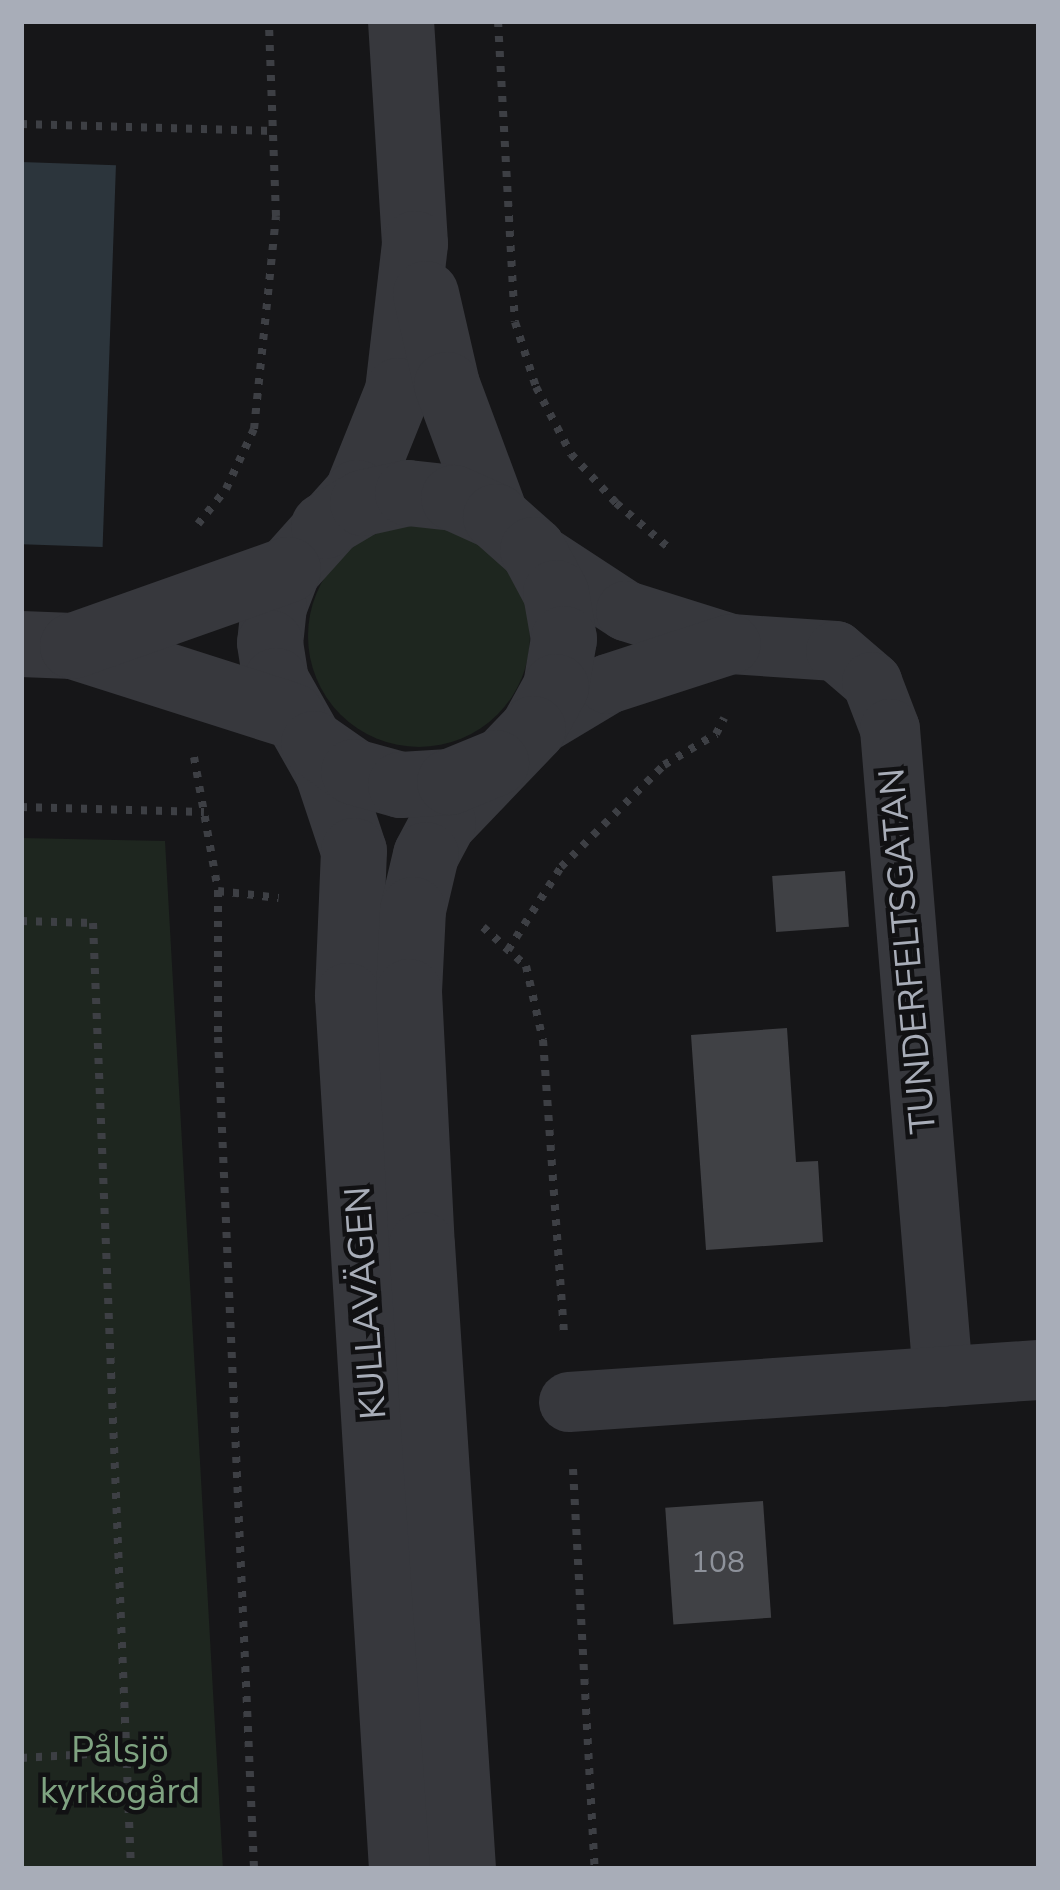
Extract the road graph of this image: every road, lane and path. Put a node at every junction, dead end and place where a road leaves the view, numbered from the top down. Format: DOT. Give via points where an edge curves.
graph roads {
  1 [pos="269,21"];
  2 [pos="401,21"];
  3 [pos="21,124"];
  4 [pos="275,131"];
  5 [pos="415,244"];
  6 [pos="515,533"];
  7 [pos="306,548"];
  8 [pos="183,609"];
  9 [pos="730,644"];
  10 [pos="47,645"];
  11 [pos="185,679"];
  12 [pos="303,730"];
  13 [pos="514,746"];
  14 [pos="21,807"];
  15 [pos="204,812"];
  16 [pos="218,891"];
  17 [pos="384,908"];
  18 [pos="21,922"];
  19 [pos="1039,1370"];
  20 [pos="943,1377"];
  21 [pos="569,1402"];
  22 [pos="124,1752"];
  23 [pos="21,1758"];
  24 [pos="131,1869"];
  25 [pos="254,1869"];
  26 [pos="402,1869"];
  27 [pos="464,1869"];
  28 [pos="596,1869"];
  1 -- 4 [label="path"];
  2 -- 5 [label="street, KULLAVÄGEN"];
  3 -- 4 [label="path"];
  4 -- 8 [label="path" via="276,216 254,429 226,489 189,537"];
  5 -- 6 [label="street, KULLAVÄGEN" via="447,385"];
  5 -- 7 [label="street, KULLAVÄGEN" via="388,427 357,493"];
  6 -- 7 [label="street" via="454,498 408,493 363,503"];
  6 -- 9 [label="street" via="626,611"];
  6 -- 13 [label="street, KULLAVÄGEN" via="556,593 564,639 556,687"];
  7 -- 8 [label="street"];
  7 -- 12 [label="street, KULLAVÄGEN" via="274,605 270,643 276,681"];
  8 -- 10 [label="street"];
  9 -- 13 [label="street" via="608,684"];
  9 -- 20 [label="street, TUNDERFELTSGATAN" via="836,651 872,682 890,728"];
  10 -- 11 [label="street"];
  11 -- 12 [label="street"];
  11 -- 15 [label="path"];
  12 -- 13 [label="street" via="354,772 401,785 450,782"];
  12 -- 17 [label="street, KULLAVÄGEN"];
  13 -- 17 [label="street, KULLAVÄGEN" via="443,823"];
  14 -- 15 [label="path"];
  15 -- 16 [label="path"];
  16 -- 17 [label="path"];
  16 -- 25 [label="path"];
  17 -- 21 [label="path" via="482,926 526,966 543,1040"];
  17 -- 26 [label="street, KULLAVÄGEN" via="349,996"];
  17 -- 27 [label="street, KULLAVÄGEN" via="409,992"];
  18 -- 22 [label="path" via="93,923"];
  19 -- 20 [label="street"];
  20 -- 21 [label="street"];
  21 -- 28 [label="path"];
  22 -- 23 [label="path"];
  22 -- 24 [label="path"];
}
